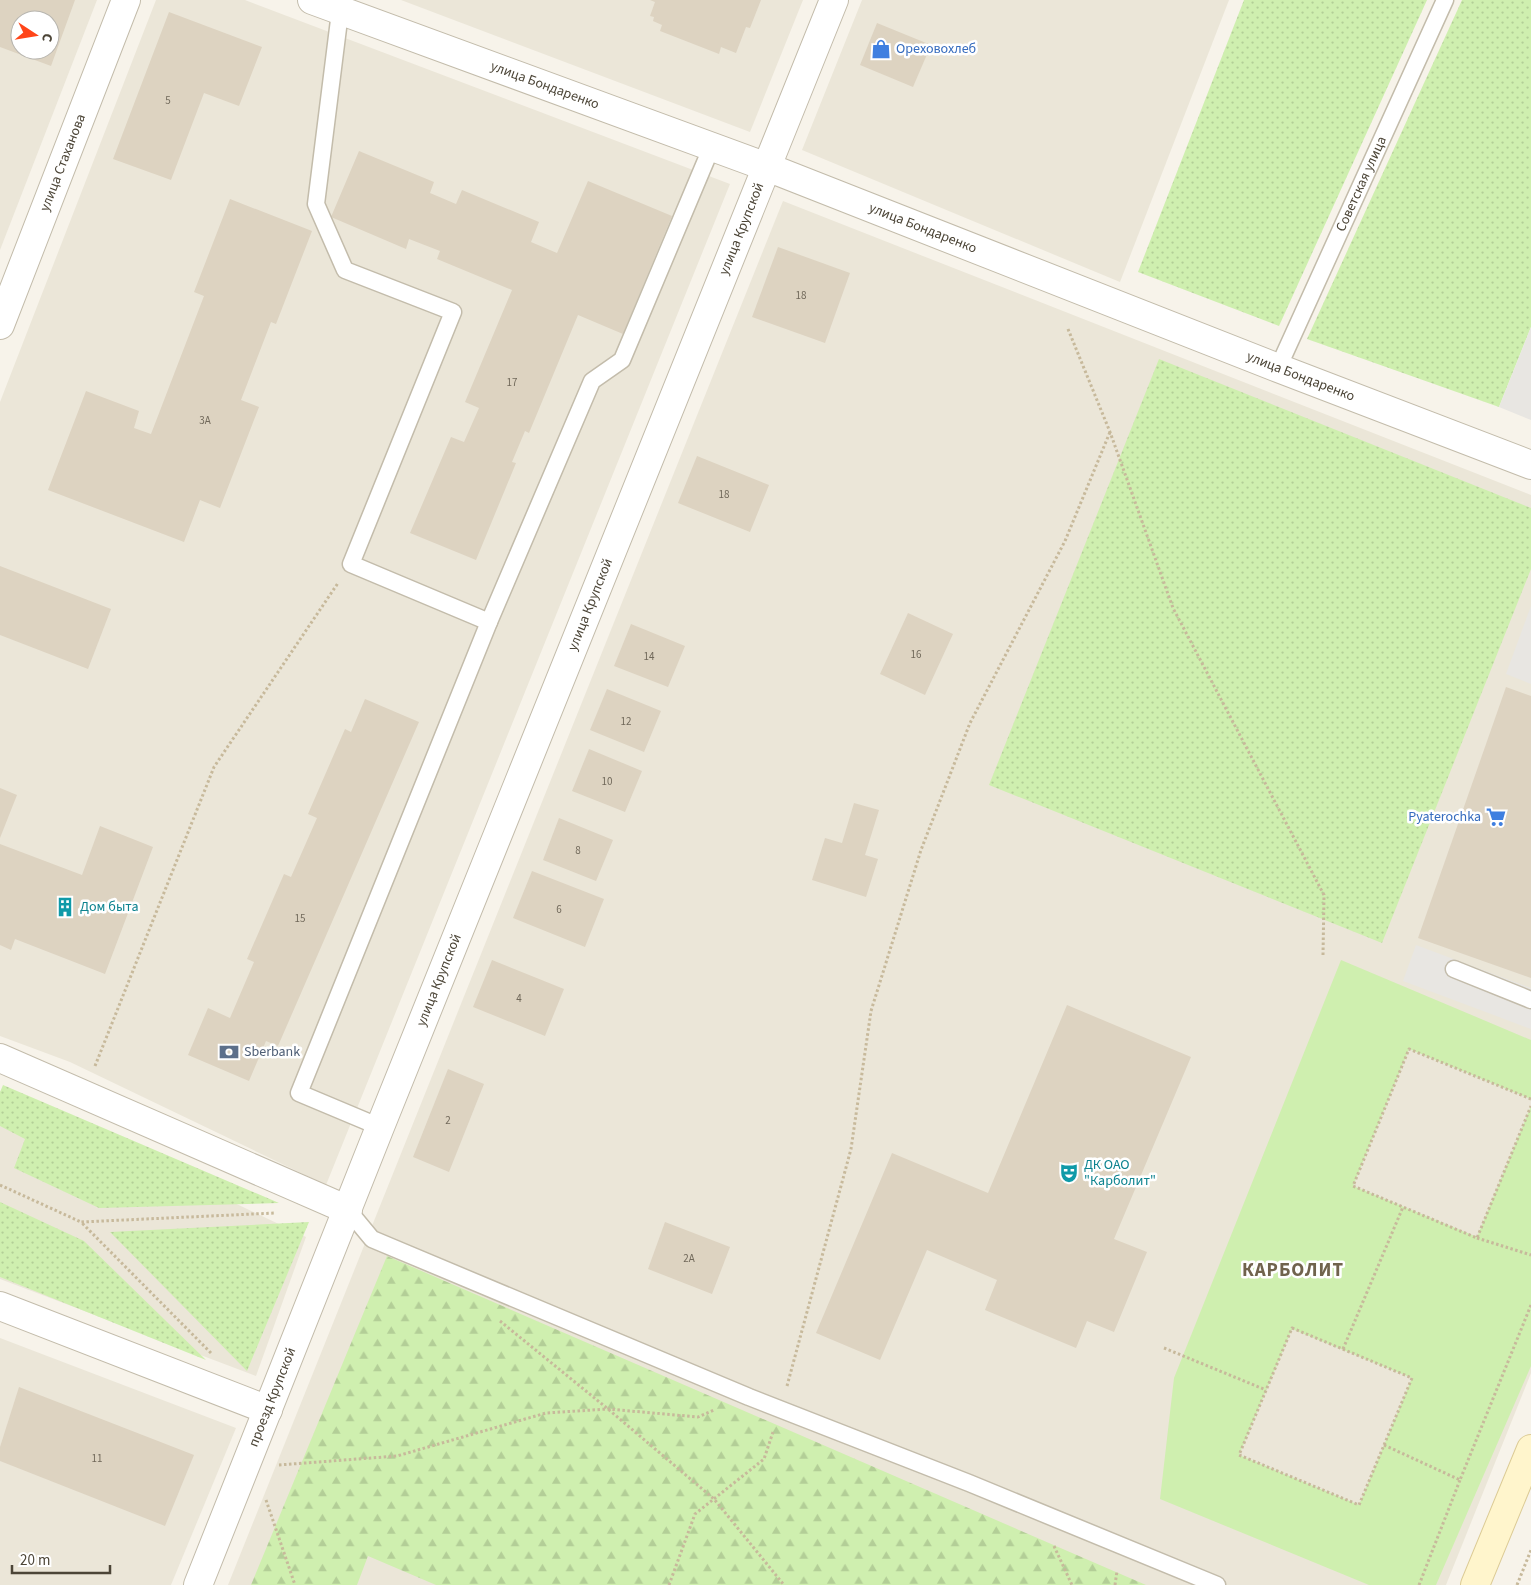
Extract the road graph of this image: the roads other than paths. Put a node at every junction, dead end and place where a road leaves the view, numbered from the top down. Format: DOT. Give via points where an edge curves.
graph roads {
  1 [pos="126,0"];
  2 [pos="312,0"];
  3 [pos="834,0"];
  4 [pos="1445,0"];
  5 [pos="340,12"];
  6 [pos="712,146"];
  7 [pos="767,167"];
  8 [pos="0,325"];
  9 [pos="1278,368"];
  10 [pos="1531,465"];
  11 [pos="490,622"];
  12 [pos="1454,969"];
  13 [pos="1531,1000"];
  14 [pos="0,1058"];
  15 [pos="380,1127"];
  16 [pos="348,1210"];
  17 [pos="0,1306"];
  18 [pos="268,1410"];
  19 [pos="1531,1449"];
  20 [pos="198,1585"];
  21 [pos="1217,1585"];
  22 [pos="1475,1585"];
  1 -- 8 [label="street, улица Стаханова"];
  2 -- 5 [label="street, улица Бондаренко"];
  3 -- 7 [label="street, улица Крупской"];
  4 -- 9 [label="lane, Советская улица"];
  5 -- 6 [label="street, улица Бондаренко"];
  5 -- 11 [label="lane" via="316,204 344,270 453,312 351,564"];
  6 -- 7 [label="street, улица Бондаренко"];
  6 -- 11 [label="lane" via="622,360 592,382"];
  7 -- 9 [label="street, улица Бондаренко"];
  7 -- 15 [label="street, улица Крупской"];
  9 -- 10 [label="street, улица Бондаренко"];
  11 -- 15 [label="lane" via="299,1093"];
  12 -- 13 [label="lane"];
  14 -- 16 [label="street"];
  15 -- 16 [label="street, улица Крупской"];
  16 -- 18 [label="street, проезд Крупской"];
  16 -- 21 [label="lane" via="372,1239"];
  17 -- 18 [label="street"];
  18 -- 20 [label="street, проезд Крупской"];
  19 -- 22 [label="main road"];
}
